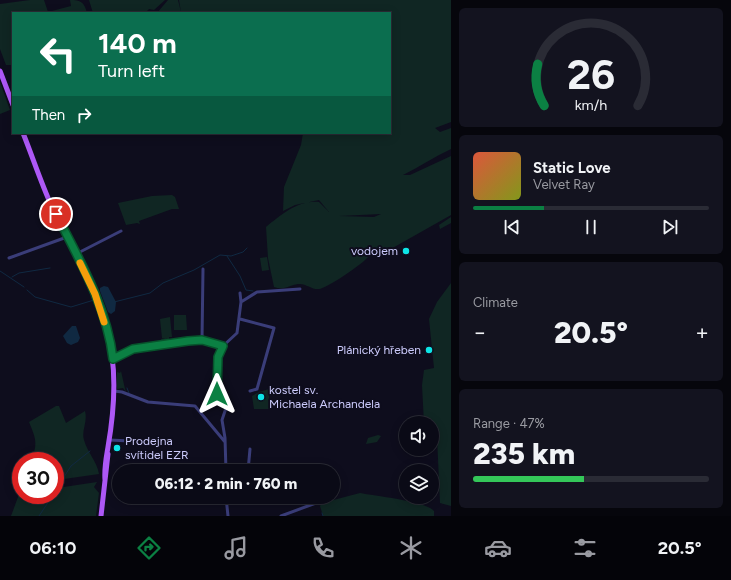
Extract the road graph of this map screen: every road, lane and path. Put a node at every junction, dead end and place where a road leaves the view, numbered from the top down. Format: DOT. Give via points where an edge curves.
graph roads {
  1 [pos="0,71"];
  2 [pos="12,102"];
  3 [pos="23,134"];
  4 [pos="121,231"];
  5 [pos="67,237"];
  6 [pos="76,254"];
  7 [pos="9,258"];
  8 [pos="203,269"];
  9 [pos="300,289"];
  10 [pos="240,294"];
  11 [pos="241,302"];
  12 [pos="240,320"];
  13 [pos="202,340"];
  14 [pos="223,346"];
  15 [pos="113,359"];
  16 [pos="114,391"];
  17 [pos="250,391"];
  18 [pos="109,440"];
  19 [pos="153,442"];
  20 [pos="225,442"];
  21 [pos="250,449"];
  22 [pos="226,464"];
  23 [pos="249,464"];
  24 [pos="227,504"];
  25 [pos="313,504"];
  26 [pos="101,516"];
  27 [pos="228,516"];
  28 [pos="281,516"];
  1 -- 2 [label="main road"];
  3 -- 5 [label="main road" via="45,191"];
  4 -- 6 [label="street"];
  5 -- 6 [label="main road"];
  5 -- 7 [label="street"];
  6 -- 15 [label="main road" via="97,301"];
  8 -- 13 [label="street"];
  9 -- 11 [label="street" via="257,292"];
  10 -- 11 [label="street"];
  11 -- 12 [label="street"];
  12 -- 14 [label="street" via="236,334"];
  12 -- 17 [label="street" via="274,328 257,389"];
  13 -- 14 [label="street"];
  13 -- 15 [label="street" via="133,349"];
  14 -- 20 [label="street" via="218,357 217,394 228,401 222,420"];
  15 -- 16 [label="main road"];
  16 -- 18 [label="main road"];
  16 -- 20 [label="street" via="148,402 195,406"];
  18 -- 19 [label="street"];
  18 -- 26 [label="main road" via="104,464"];
  20 -- 22 [label="street"];
  21 -- 23 [label="street"];
  24 -- 27 [label="street"];
  25 -- 28 [label="street"];
}
